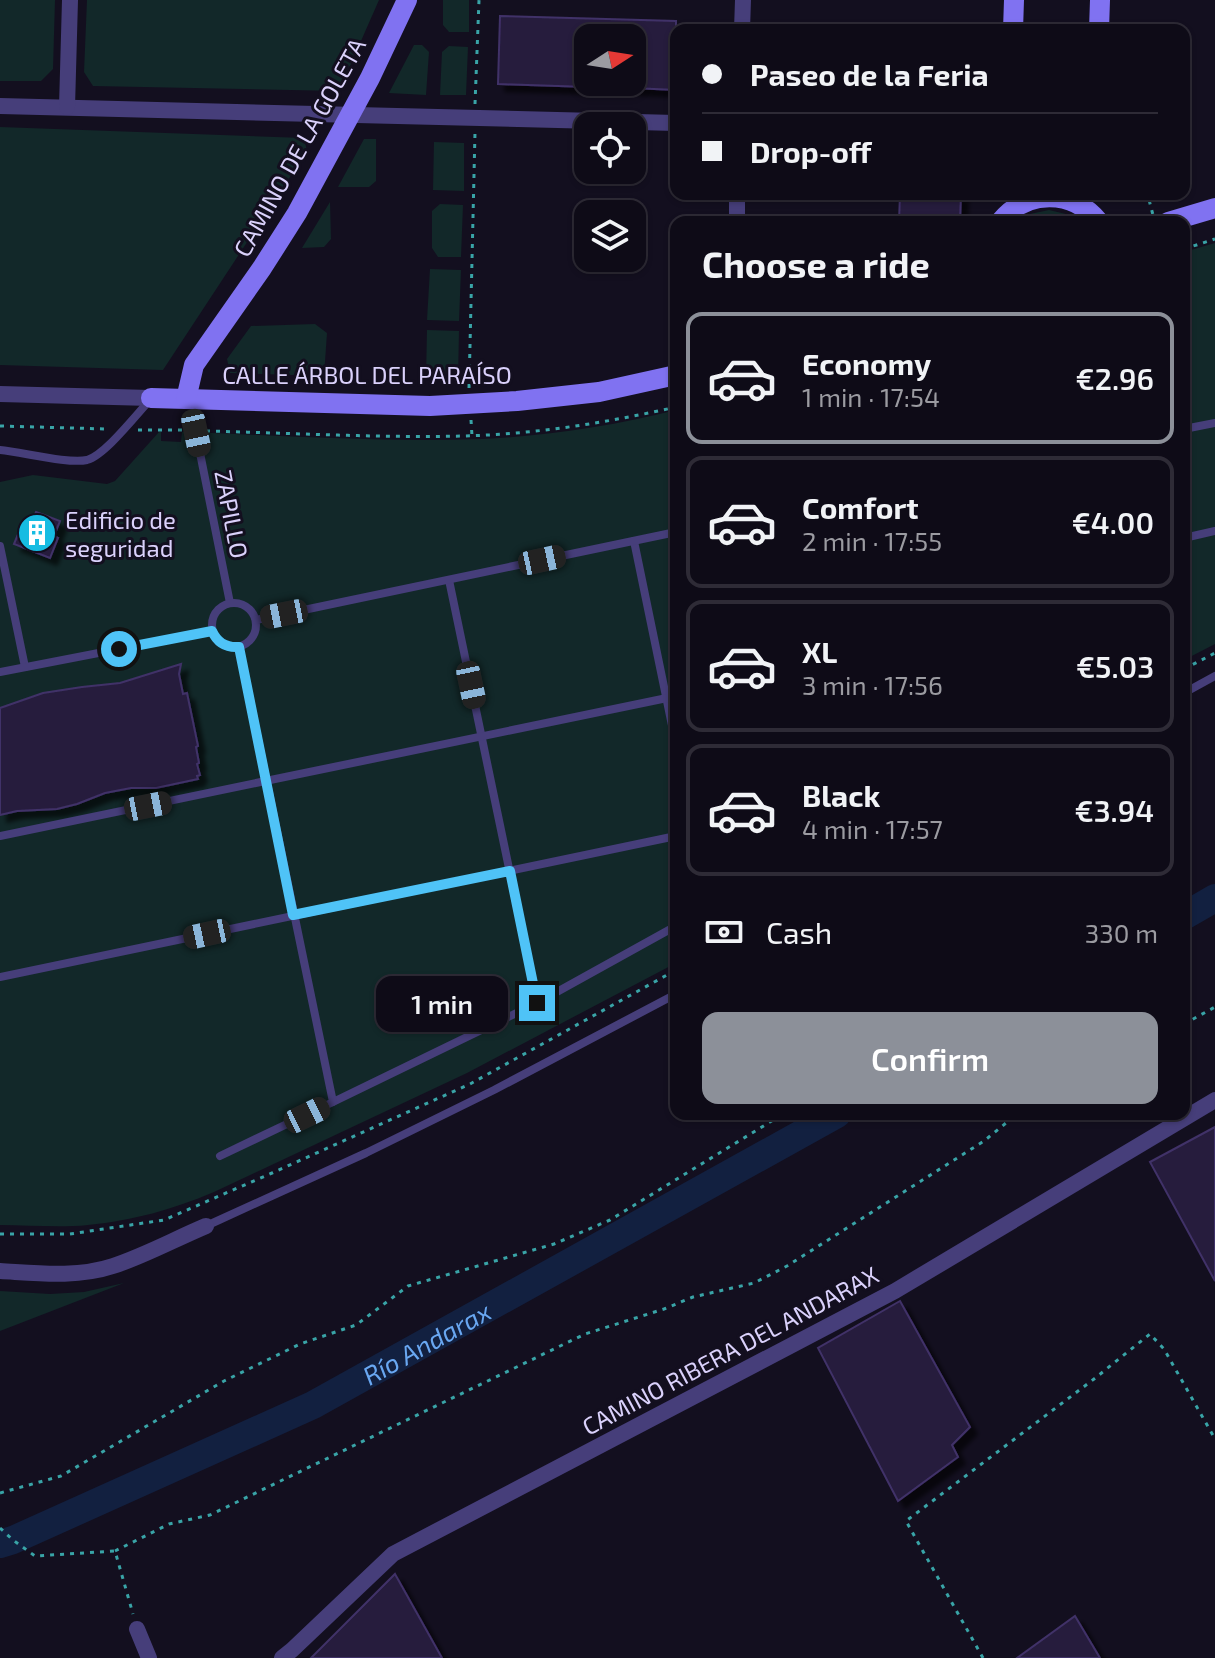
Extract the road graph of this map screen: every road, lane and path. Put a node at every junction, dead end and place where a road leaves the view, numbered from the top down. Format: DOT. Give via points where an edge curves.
graph roads {
  1 [pos="70,0"];
  2 [pos="407,0"];
  3 [pos="479,0"];
  4 [pos="743,0"];
  5 [pos="1014,0"];
  6 [pos="1100,0"];
  7 [pos="742,24"];
  8 [pos="1013,24"];
  9 [pos="1099,24"];
  10 [pos="0,106"];
  11 [pos="67,107"];
  12 [pos="475,109"];
  13 [pos="350,115"];
  14 [pos="670,123"];
  15 [pos="475,125"];
  16 [pos="1028,200"];
  17 [pos="1069,200"];
  18 [pos="1149,200"];
  19 [pos="1215,208"];
  20 [pos="1151,209"];
  21 [pos="1005,216"];
  22 [pos="1093,216"];
  23 [pos="1188,216"];
  24 [pos="1215,239"];
  25 [pos="1190,247"];
  26 [pos="670,376"];
  27 [pos="469,389"];
  28 [pos="0,394"];
  29 [pos="151,398"];
  30 [pos="186,399"];
  31 [pos="670,408"];
  32 [pos="471,420"];
  33 [pos="1215,423"];
  34 [pos="0,426"];
  35 [pos="1190,428"];
  36 [pos="122,430"];
  37 [pos="196,433"];
  38 [pos="472,436"];
  39 [pos="0,450"];
  40 [pos="1215,531"];
  41 [pos="670,533"];
  42 [pos="1190,537"];
  43 [pos="634,541"];
  44 [pos="0,546"];
  45 [pos="449,580"];
  46 [pos="230,603"];
  47 [pos="256,620"];
  48 [pos="212,631"];
  49 [pos="239,647"];
  50 [pos="1215,653"];
  51 [pos="1190,666"];
  52 [pos="25,667"];
  53 [pos="0,672"];
  54 [pos="1215,676"];
  55 [pos="1190,690"];
  56 [pos="667,698"];
  57 [pos="670,714"];
  58 [pos="482,737"];
  59 [pos="266,782"];
  60 [pos="0,836"];
  61 [pos="670,837"];
  62 [pos="510,871"];
  63 [pos="293,915"];
  64 [pos="670,929"];
  65 [pos="670,973"];
  66 [pos="0,977"];
  67 [pos="670,997"];
  68 [pos="537,1003"];
  69 [pos="1215,1007"];
  70 [pos="1190,1021"];
  71 [pos="1215,1100"];
  72 [pos="333,1102"];
  73 [pos="1190,1115"];
  74 [pos="773,1120"];
  75 [pos="1009,1120"];
  76 [pos="1181,1120"];
  77 [pos="220,1156"];
  78 [pos="206,1226"];
  79 [pos="0,1234"];
  80 [pos="0,1271"];
  81 [pos="1215,1439"];
  82 [pos="0,1493"];
  83 [pos="0,1528"];
  84 [pos="115,1551"];
  85 [pos="137,1629"];
  86 [pos="149,1658"];
  87 [pos="282,1658"];
  88 [pos="983,1658"];
  1 -- 11 [label="street"];
  2 -- 13 [label="street, CAMINO DE LA GOLETA"];
  3 -- 12 [label="path"];
  4 -- 7 [label="street"];
  5 -- 8 [label="street"];
  6 -- 9 [label="street"];
  10 -- 11 [label="street"];
  11 -- 13 [label="street"];
  13 -- 14 [label="street"];
  13 -- 30 [label="street, CAMINO DE LA GOLETA" via="297,213 194,365"];
  15 -- 27 [label="path"];
  16 -- 21 [label="street"];
  17 -- 22 [label="street"];
  18 -- 20 [label="path"];
  19 -- 23 [label="street"];
  24 -- 25 [label="path"];
  26 -- 30 [label="street, CALLE ÁRBOL DEL PARAÍSO" via="599,392 476,404"];
  28 -- 29 [label="street"];
  29 -- 30 [label="street, CALLE ÁRBOL DEL PARAÍSO"];
  29 -- 36 [label="lane"];
  31 -- 38 [label="path" via="597,423"];
  32 -- 38 [label="path"];
  33 -- 35 [label="lane"];
  34 -- 36 [label="path"];
  36 -- 38 [label="path"];
  36 -- 39 [label="lane" via="88,460"];
  37 -- 46 [label="lane, ZAPILLO"];
  40 -- 42 [label="lane"];
  41 -- 43 [label="lane"];
  43 -- 45 [label="lane"];
  43 -- 56 [label="lane"];
  44 -- 52 [label="lane"];
  45 -- 47 [label="lane"];
  45 -- 58 [label="lane"];
  46 -- 47 [label="lane" via="247,606"];
  46 -- 48 [label="lane" via="215,612"];
  47 -- 49 [label="lane" via="254,636"];
  48 -- 49 [label="lane" via="223,644"];
  48 -- 52 [label="lane"];
  49 -- 59 [label="lane"];
  50 -- 51 [label="path"];
  52 -- 53 [label="lane"];
  54 -- 55 [label="lane"];
  56 -- 57 [label="lane"];
  56 -- 58 [label="lane"];
  58 -- 59 [label="lane"];
  58 -- 62 [label="lane"];
  59 -- 60 [label="lane"];
  59 -- 63 [label="lane"];
  61 -- 62 [label="lane"];
  62 -- 63 [label="lane"];
  62 -- 68 [label="lane"];
  63 -- 66 [label="lane"];
  63 -- 72 [label="lane"];
  64 -- 68 [label="lane"];
  65 -- 79 [label="path" via="470,1084 164,1220 70,1234"];
  67 -- 78 [label="lane" via="437,1118"];
  68 -- 72 [label="lane"];
  69 -- 70 [label="path"];
  71 -- 73 [label="street, CAMINO RIBERA DEL ANDARAX"];
  72 -- 77 [label="lane"];
  74 -- 82 [label="path" via="610,1220 554,1244 408,1286 356,1325 300,1344 224,1381 61,1476"];
  75 -- 84 [label="path" via="984,1141 754,1283 693,1297 585,1334 210,1515 169,1524"];
  76 -- 87 [label="street, CAMINO RIBERA DEL ANDARAX" via="895,1291 393,1554"];
  78 -- 80 [label="street" via="111,1267 51,1274"];
  81 -- 88 [label="path" via="1164,1349 1150,1334 906,1521"];
  83 -- 84 [label="path" via="35,1556"];
  84 -- 85 [label="path"];
  85 -- 86 [label="street"];
}
